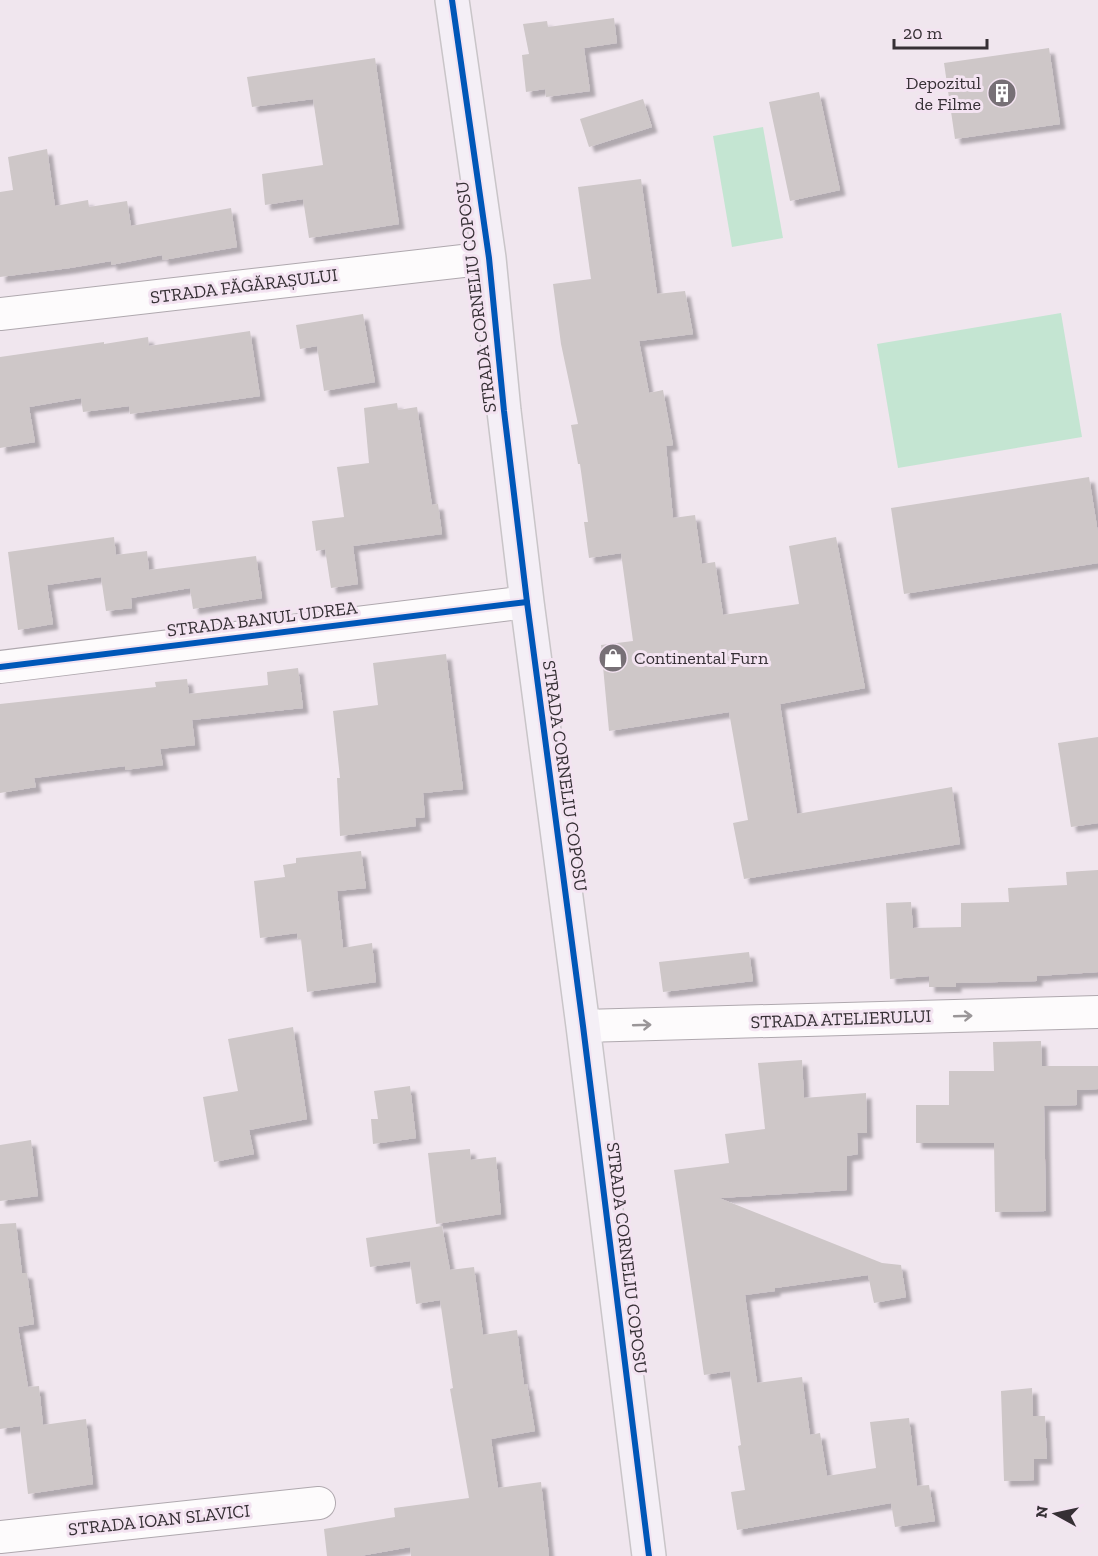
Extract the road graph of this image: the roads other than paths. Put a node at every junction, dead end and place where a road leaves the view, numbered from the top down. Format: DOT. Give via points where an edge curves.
graph roads {
  1 [pos="452,0"];
  2 [pos="489,258"];
  3 [pos="0,314"];
  4 [pos="527,602"];
  5 [pos="0,667"];
  6 [pos="1098,1012"];
  7 [pos="583,1026"];
  8 [pos="319,1503"];
  9 [pos="0,1537"];
  10 [pos="649,1556"];
  1 -- 2 [label="main road, STRADA CORNELIU COPOSU"];
  2 -- 3 [label="street, STRADA FĂGĂRAȘULUI"];
  2 -- 4 [label="main road, STRADA CORNELIU COPOSU"];
  4 -- 5 [label="street, STRADA BANUL UDREA"];
  4 -- 7 [label="main road, STRADA CORNELIU COPOSU"];
  7 -- 6 [label="street, STRADA ATELIERULUI, one-way"];
  7 -- 10 [label="main road, STRADA CORNELIU COPOSU"];
  8 -- 9 [label="street, STRADA IOAN SLAVICI"];
}
